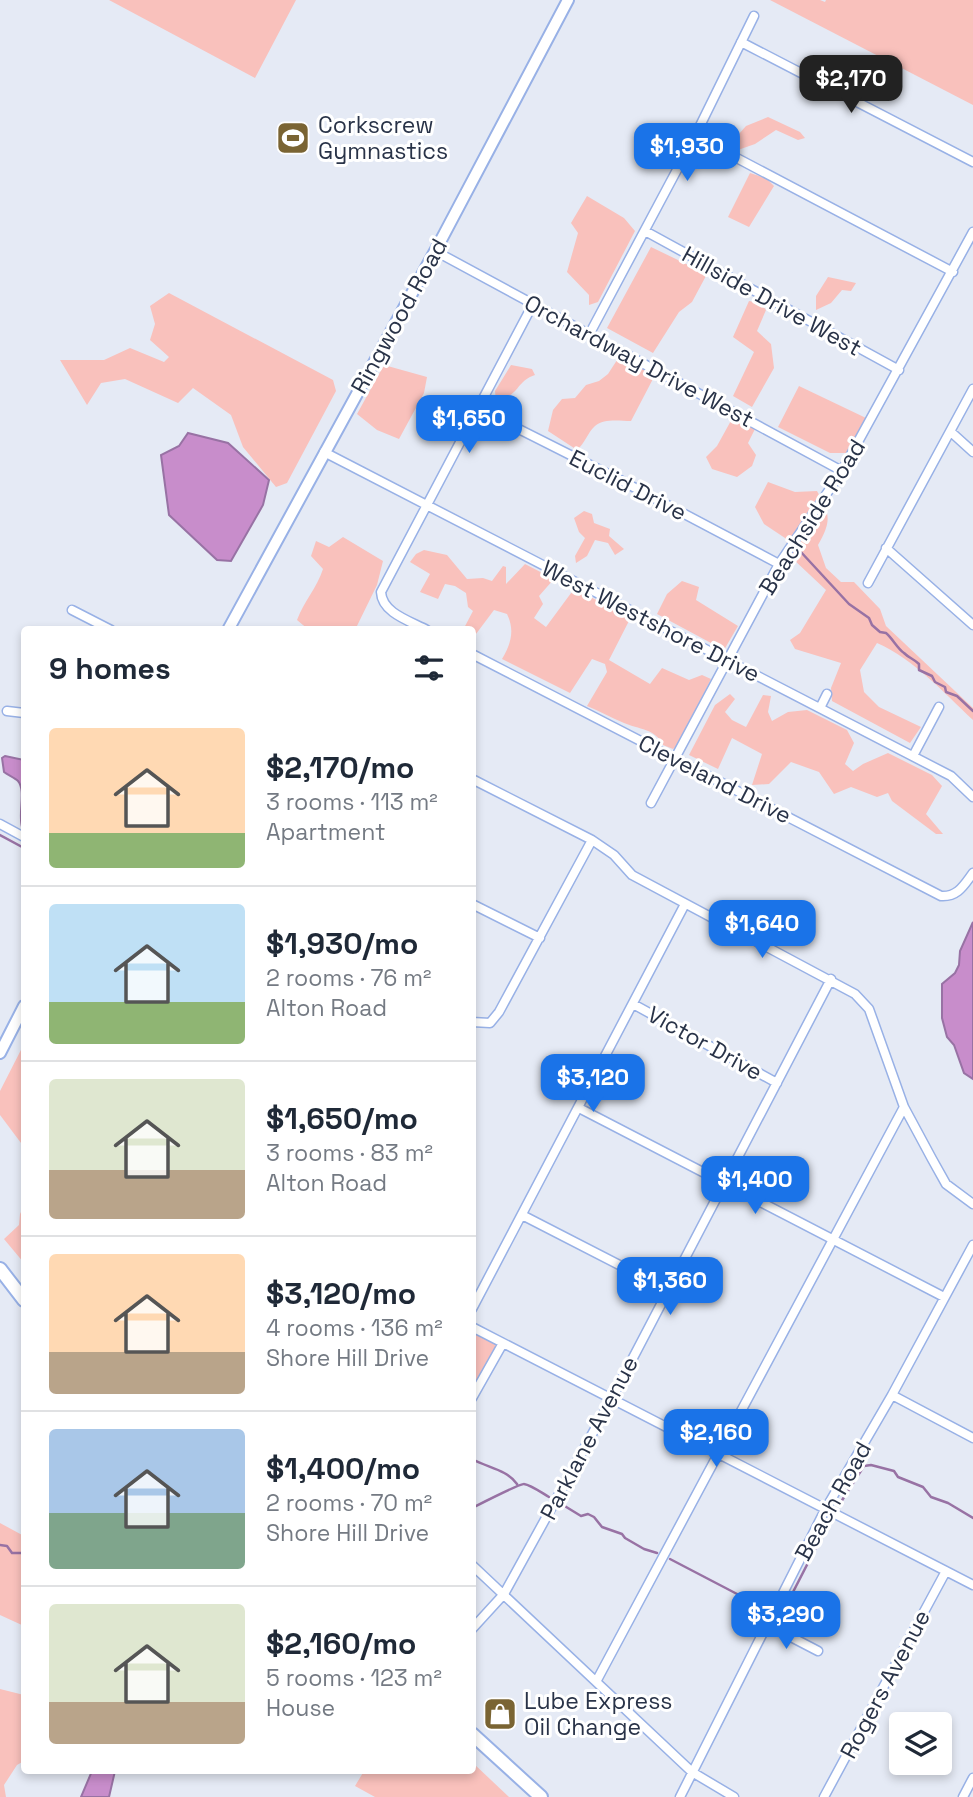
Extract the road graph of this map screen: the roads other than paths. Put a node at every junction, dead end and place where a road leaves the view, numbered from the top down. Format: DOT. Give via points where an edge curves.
graph roads {
  1 [pos="568,0"];
  2 [pos="754,16"];
  3 [pos="741,41"];
  4 [pos="695,136"];
  5 [pos="973,162"];
  6 [pos="645,231"];
  7 [pos="973,232"];
  8 [pos="435,251"];
  9 [pos="953,272"];
  10 [pos="533,304"];
  11 [pos="590,333"];
  12 [pos="899,370"];
  13 [pos="973,389"];
  14 [pos="477,408"];
  15 [pos="951,432"];
  16 [pos="324,452"];
  17 [pos="973,452"];
  18 [pos="842,471"];
  19 [pos="426,506"];
  20 [pos="886,548"];
  21 [pos="779,564"];
  22 [pos="868,583"];
  23 [pos="72,610"];
  24 [pos="973,625"];
  25 [pos="103,626"];
  26 [pos="230,626"];
  27 [pos="420,626"];
  28 [pos="476,656"];
  29 [pos="729,660"];
  30 [pos="827,694"];
  31 [pos="939,707"];
  32 [pos="820,708"];
  33 [pos="7,711"];
  34 [pos="21,713"];
  35 [pos="913,757"];
  36 [pos="676,759"];
  37 [pos="476,781"];
  38 [pos="973,797"];
  39 [pos="651,803"];
  40 [pos="0,824"];
  41 [pos="21,835"];
  42 [pos="592,840"];
  43 [pos="973,873"];
  44 [pos="685,904"];
  45 [pos="476,906"];
  46 [pos="540,938"];
  47 [pos="831,979"];
  48 [pos="634,1004"];
  49 [pos="21,1012"];
  50 [pos="476,1022"];
  51 [pos="0,1053"];
  52 [pos="777,1083"];
  53 [pos="904,1107"];
  54 [pos="579,1108"];
  55 [pos="725,1185"];
  56 [pos="973,1205"];
  57 [pos="522,1216"];
  58 [pos="832,1238"];
  59 [pos="973,1245"];
  60 [pos="0,1269"];
  61 [pos="668,1290"];
  62 [pos="21,1296"];
  63 [pos="944,1297"];
  64 [pos="476,1302"];
  65 [pos="476,1329"];
  66 [pos="503,1343"];
  67 [pos="476,1391"];
  68 [pos="892,1395"];
  69 [pos="612,1398"];
  70 [pos="973,1438"];
  71 [pos="720,1454"];
  72 [pos="825,1510"];
  73 [pos="476,1569"];
  74 [pos="946,1571"];
  75 [pos="973,1585"];
  76 [pos="504,1594"];
  77 [pos="476,1625"];
  78 [pos="768,1625"];
  79 [pos="818,1651"];
  80 [pos="597,1680"];
  81 [pos="476,1738"];
  82 [pos="692,1772"];
  83 [pos="973,1778"];
  84 [pos="541,1797"];
  85 [pos="680,1797"];
  86 [pos="734,1797"];
  87 [pos="824,1797"];
  88 [pos="962,1797"];
  1 -- 8 [label="street, Ringwood Road"];
  2 -- 3 [label="street"];
  3 -- 4 [label="street"];
  3 -- 5 [label="street"];
  4 -- 6 [label="street"];
  4 -- 9 [label="street"];
  6 -- 11 [label="street"];
  6 -- 12 [label="street, Hillside Drive West"];
  7 -- 9 [label="street, Beachside Road"];
  8 -- 10 [label="street, Orchardway Drive West"];
  8 -- 16 [label="street, Ringwood Road"];
  9 -- 12 [label="street, Beachside Road"];
  10 -- 11 [label="street, Orchardway Drive West"];
  10 -- 14 [label="street"];
  11 -- 18 [label="street, Orchardway Drive West"];
  12 -- 18 [label="street, Beachside Road"];
  13 -- 15 [label="street"];
  14 -- 19 [label="street"];
  14 -- 21 [label="street, Euclid Drive"];
  15 -- 17 [label="street"];
  15 -- 20 [label="street"];
  16 -- 19 [label="street, West Westshore Drive"];
  16 -- 26 [label="street, Ringwood Road"];
  18 -- 21 [label="street, Beachside Road"];
  19 -- 27 [label="street" via="381,592 386,607"];
  19 -- 29 [label="street, West Westshore Drive"];
  20 -- 22 [label="street"];
  20 -- 24 [label="street"];
  21 -- 29 [label="street, Beachside Road"];
  23 -- 25 [label="street"];
  28 -- 36 [label="street, Cleveland Drive"];
  29 -- 32 [label="street, West Westshore Drive"];
  29 -- 36 [label="street, Beachside Road"];
  30 -- 32 [label="street"];
  31 -- 35 [label="street"];
  32 -- 35 [label="street, West Westshore Drive"];
  33 -- 34 [label="street"];
  35 -- 38 [label="street, West Westshore Drive" via="951,776"];
  36 -- 39 [label="street, Beachside Road"];
  36 -- 43 [label="street, Cleveland Drive" via="941,896 959,891"];
  37 -- 42 [label="street"];
  40 -- 41 [label="street"];
  42 -- 44 [label="street" via="632,875"];
  42 -- 46 [label="street"];
  44 -- 47 [label="street"];
  44 -- 48 [label="street"];
  45 -- 46 [label="street"];
  46 -- 50 [label="street" via="499,1012 489,1023"];
  47 -- 52 [label="street, Parklane Avenue"];
  47 -- 53 [label="street" via="869,1009"];
  48 -- 52 [label="street, Victor Drive"];
  48 -- 54 [label="street"];
  49 -- 51 [label="street"];
  52 -- 55 [label="street, Parklane Avenue"];
  53 -- 56 [label="street" via="946,1184"];
  53 -- 58 [label="street"];
  54 -- 55 [label="street"];
  54 -- 57 [label="street"];
  55 -- 58 [label="street"];
  55 -- 61 [label="street, Parklane Avenue"];
  57 -- 61 [label="street"];
  57 -- 64 [label="street"];
  58 -- 63 [label="street"];
  58 -- 71 [label="street"];
  59 -- 63 [label="street, Beach Road"];
  60 -- 62 [label="main road"];
  61 -- 69 [label="street, Parklane Avenue"];
  63 -- 68 [label="street, Beach Road"];
  65 -- 66 [label="street"];
  66 -- 67 [label="street"];
  66 -- 69 [label="street"];
  68 -- 70 [label="street"];
  68 -- 72 [label="street, Beach Road"];
  69 -- 71 [label="street"];
  69 -- 76 [label="street, Parklane Avenue"];
  71 -- 72 [label="street"];
  71 -- 80 [label="street"];
  72 -- 74 [label="street"];
  72 -- 78 [label="street, Beach Road"];
  73 -- 76 [label="street"];
  74 -- 75 [label="street"];
  74 -- 87 [label="street, Rogers Avenue"];
  76 -- 77 [label="street, Parklane Avenue"];
  76 -- 80 [label="street"];
  78 -- 79 [label="street"];
  78 -- 82 [label="street, Beach Road"];
  80 -- 82 [label="street"];
  81 -- 84 [label="main road"];
  82 -- 85 [label="street, Beach Road"];
  82 -- 86 [label="street"];
  83 -- 88 [label="street"];
}
